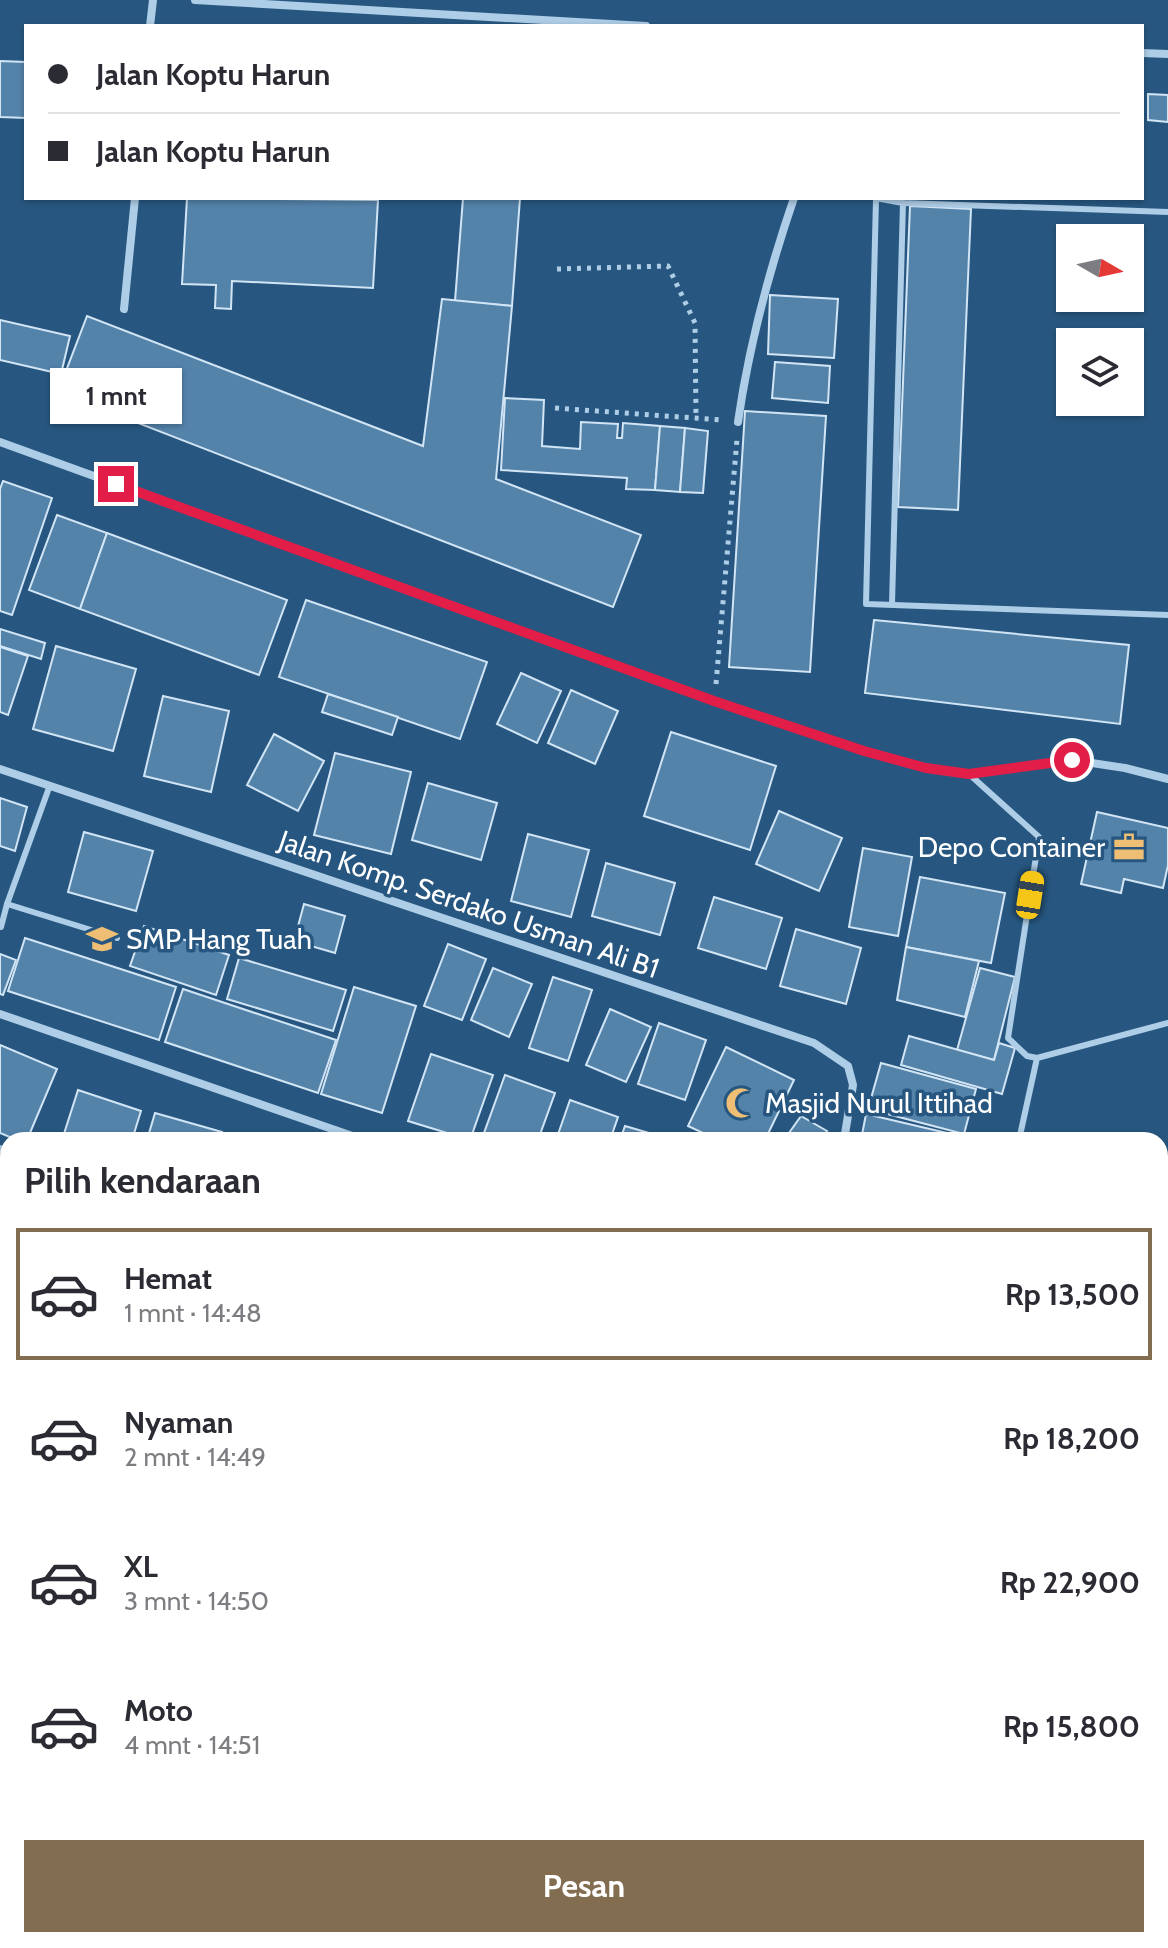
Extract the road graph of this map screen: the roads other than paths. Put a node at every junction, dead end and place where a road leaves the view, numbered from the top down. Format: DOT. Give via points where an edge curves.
graph roads {
  1 [pos="153,0"];
  2 [pos="195,0"];
  3 [pos="150,24"];
  4 [pos="611,24"];
  5 [pos="1144,53"];
  6 [pos="1168,54"];
  7 [pos="135,200"];
  8 [pos="793,200"];
  9 [pos="876,200"];
  10 [pos="887,200"];
  11 [pos="903,203"];
  12 [pos="1168,212"];
  13 [pos="124,309"];
  14 [pos="738,422"];
  15 [pos="0,442"];
  16 [pos="892,604"];
  17 [pos="1168,615"];
  18 [pos="0,769"];
  19 [pos="969,774"];
  20 [pos="1168,779"];
  21 [pos="50,785"];
  22 [pos="7,904"];
  23 [pos="1,927"];
  24 [pos="117,938"];
  25 [pos="0,1014"];
  26 [pos="1168,1023"];
  27 [pos="1037,1058"];
  28 [pos="341,1132"];
  29 [pos="845,1132"];
  30 [pos="1021,1132"];
  1 -- 3 [label="street"];
  2 -- 4 [label="street"];
  5 -- 6 [label="street"];
  7 -- 13 [label="street"];
  8 -- 14 [label="street" via="762,302"];
  9 -- 16 [label="lane" via="866,604"];
  10 -- 11 [label="lane"];
  11 -- 12 [label="lane"];
  11 -- 16 [label="lane"];
  15 -- 19 [label="street" via="714,701 864,751"];
  16 -- 17 [label="lane"];
  18 -- 21 [label="street, Jalan Komp. Serdako Usman Ali B1"];
  19 -- 20 [label="street" via="1072,760"];
  19 -- 27 [label="lane" via="1039,837 1008,1038 1027,1056"];
  21 -- 22 [label="lane"];
  21 -- 29 [label="street, Jalan Komp. Serdako Usman Ali B1" via="814,1043 848,1066 853,1085"];
  22 -- 23 [label="lane"];
  22 -- 24 [label="lane"];
  25 -- 28 [label="street"];
  26 -- 27 [label="lane"];
  27 -- 30 [label="lane"];
}
